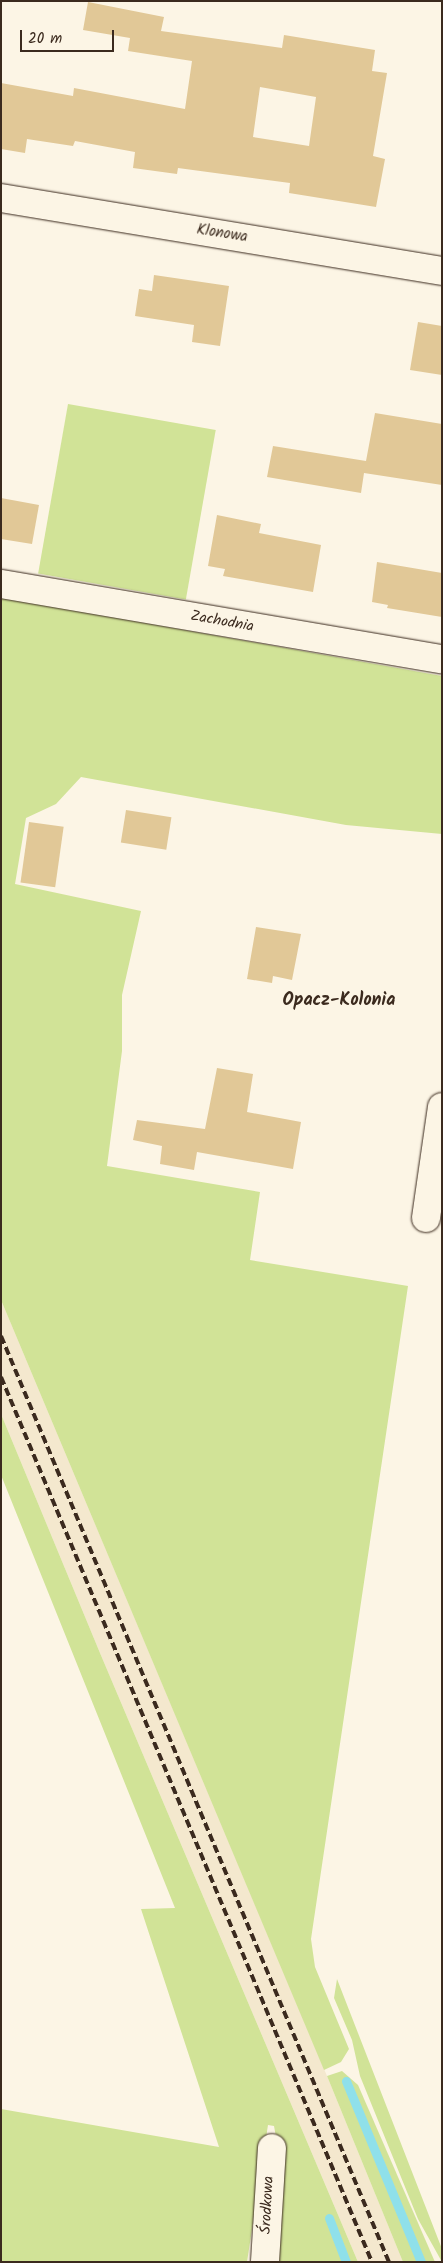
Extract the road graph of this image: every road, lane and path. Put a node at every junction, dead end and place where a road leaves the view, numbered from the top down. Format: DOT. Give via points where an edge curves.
graph roads {
  1 [pos="1,198"];
  2 [pos="442,271"];
  3 [pos="1,584"];
  4 [pos="442,659"];
  5 [pos="442,1106"];
  6 [pos="426,1218"];
  7 [pos="272,2148"];
  8 [pos="265,2262"];
  1 -- 2 [label="street, Klonowa"];
  3 -- 4 [label="street, Zachodnia"];
  5 -- 6 [label="street"];
  7 -- 8 [label="street, Środkowa"];
}
